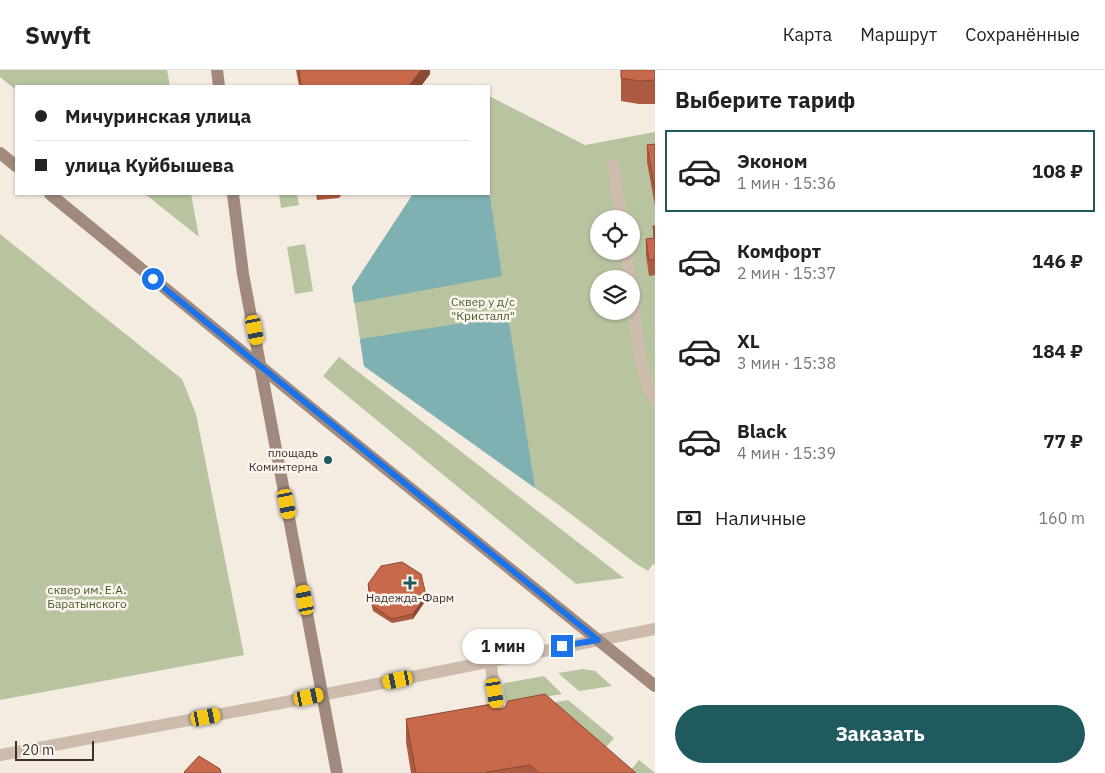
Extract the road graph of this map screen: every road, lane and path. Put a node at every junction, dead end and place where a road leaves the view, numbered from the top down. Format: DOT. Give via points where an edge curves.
graph roads {
  1 [pos="216,70"];
  2 [pos="219,85"];
  3 [pos="0,153"];
  4 [pos="613,164"];
  5 [pos="15,165"];
  6 [pos="51,195"];
  7 [pos="233,195"];
  8 [pos="620,210"];
  9 [pos="635,320"];
  10 [pos="262,367"];
  11 [pos="655,399"];
  12 [pos="655,629"];
  13 [pos="598,640"];
  14 [pos="490,660"];
  15 [pos="655,686"];
  16 [pos="323,694"];
  17 [pos="500,725"];
  18 [pos="0,755"];
  19 [pos="337,773"];
  1 -- 2 [label="main road"];
  3 -- 5 [label="main road"];
  4 -- 8 [label="street"];
  6 -- 10 [label="main road"];
  7 -- 10 [label="main road" via="243,274"];
  9 -- 11 [label="street" via="644,377"];
  10 -- 13 [label="main road"];
  10 -- 16 [label="main road"];
  12 -- 13 [label="street"];
  13 -- 14 [label="street"];
  13 -- 15 [label="main road"];
  14 -- 16 [label="street"];
  14 -- 17 [label="street"];
  16 -- 18 [label="street"];
  16 -- 19 [label="main road"];
}
